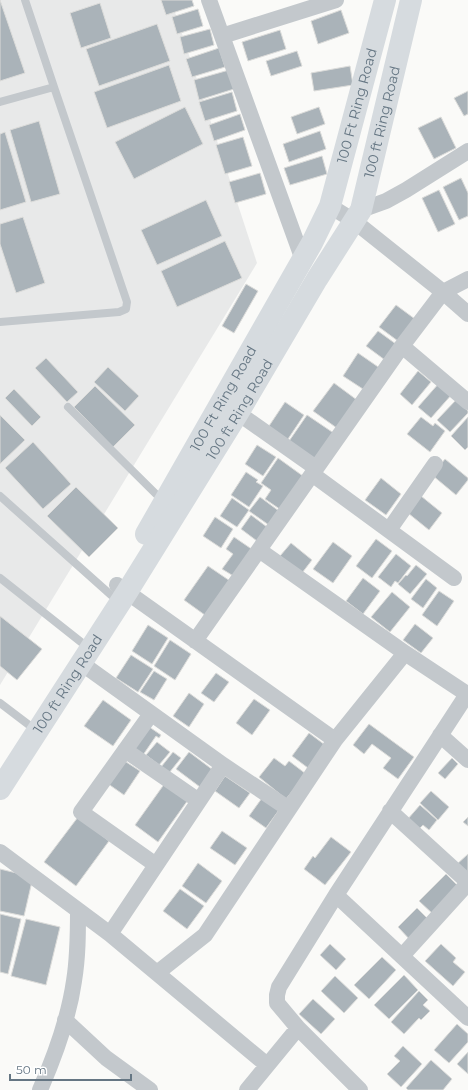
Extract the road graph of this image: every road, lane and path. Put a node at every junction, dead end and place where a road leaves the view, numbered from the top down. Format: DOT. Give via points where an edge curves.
graph roads {
  1 [pos="25,0"];
  2 [pos="209,0"];
  3 [pos="336,0"];
  4 [pos="385,0"];
  5 [pos="411,0"];
  6 [pos="222,36"];
  7 [pos="54,87"];
  8 [pos="0,102"];
  9 [pos="468,151"];
  10 [pos="330,206"];
  11 [pos="358,216"];
  12 [pos="303,260"];
  13 [pos="468,279"];
  14 [pos="443,292"];
  15 [pos="468,314"];
  16 [pos="0,322"];
  17 [pos="402,346"];
  18 [pos="468,402"];
  19 [pos="68,407"];
  20 [pos="238,413"];
  21 [pos="435,464"];
  22 [pos="314,471"];
  23 [pos="0,496"];
  24 [pos="164,502"];
  25 [pos="389,530"];
  26 [pos="259,550"];
  27 [pos="0,578"];
  28 [pos="454,578"];
  29 [pos="118,591"];
  30 [pos="195,641"];
  31 [pos="81,642"];
  32 [pos="405,653"];
  33 [pos="81,663"];
  34 [pos="467,694"];
  35 [pos="0,703"];
  36 [pos="151,714"];
  37 [pos="28,725"];
  38 [pos="440,735"];
  39 [pos="335,740"];
  40 [pos="125,750"];
  41 [pos="468,760"];
  42 [pos="223,765"];
  43 [pos="0,770"];
  44 [pos="0,789"];
  45 [pos="199,801"];
  46 [pos="289,809"];
  47 [pos="390,811"];
  48 [pos="0,852"];
  49 [pos="156,864"];
  50 [pos="468,882"];
  51 [pos="336,895"];
  52 [pos="78,910"];
  53 [pos="110,934"];
  54 [pos="402,956"];
  55 [pos="157,973"];
  56 [pos="468,1018"];
  57 [pos="65,1020"];
  58 [pos="298,1028"];
  59 [pos="267,1065"];
  60 [pos="40,1090"];
  61 [pos="150,1090"];
  62 [pos="247,1090"];
  63 [pos="360,1090"];
  1 -- 7 [label="lane"];
  2 -- 6 [label="street"];
  3 -- 6 [label="street"];
  4 -- 10 [label="main road, 100 Ft Ring Road"];
  5 -- 11 [label="main road, 100 ft Ring Road"];
  6 -- 12 [label="street"];
  7 -- 8 [label="lane"];
  7 -- 16 [label="lane" via="127,302 126,309 119,312"];
  9 -- 11 [label="street"];
  10 -- 11 [label="street"];
  10 -- 12 [label="main road, 100 Ft Ring Road"];
  11 -- 14 [label="street"];
  11 -- 20 [label="main road, 100 ft Ring Road"];
  12 -- 24 [label="main road, 100 Ft Ring Road"];
  13 -- 14 [label="street"];
  14 -- 15 [label="street"];
  14 -- 17 [label="street"];
  17 -- 18 [label="street"];
  17 -- 22 [label="street"];
  19 -- 24 [label="lane"];
  20 -- 22 [label="street"];
  20 -- 29 [label="main road, 100 ft Ring Road"];
  21 -- 25 [label="street"];
  22 -- 25 [label="street"];
  22 -- 26 [label="street"];
  23 -- 29 [label="lane"];
  24 -- 29 [label="main road, 100 Ft Ring Road"];
  25 -- 28 [label="street"];
  26 -- 30 [label="street"];
  26 -- 32 [label="street"];
  27 -- 31 [label="lane"];
  29 -- 30 [label="street"];
  29 -- 31 [label="main road, 100 Ft Ring Road"];
  29 -- 33 [label="main road, 100 ft Ring Road"];
  30 -- 39 [label="street"];
  31 -- 37 [label="main road, 100 Ft Ring Road"];
  32 -- 34 [label="street"];
  32 -- 39 [label="street"];
  33 -- 36 [label="street"];
  33 -- 44 [label="main road, 100 ft Ring Road"];
  34 -- 38 [label="street"];
  35 -- 37 [label="lane"];
  36 -- 40 [label="street"];
  36 -- 42 [label="street"];
  37 -- 43 [label="main road, 100 Ft Ring Road"];
  38 -- 41 [label="street"];
  38 -- 47 [label="street"];
  39 -- 46 [label="street"];
  40 -- 45 [label="street"];
  40 -- 49 [label="street" via="80,812"];
  42 -- 45 [label="street"];
  42 -- 46 [label="street"];
  45 -- 49 [label="street"];
  46 -- 55 [label="street" via="205,934"];
  47 -- 50 [label="street"];
  47 -- 51 [label="street"];
  48 -- 52 [label="street"];
  49 -- 53 [label="street"];
  50 -- 54 [label="street"];
  51 -- 54 [label="street"];
  51 -- 58 [label="street" via="279,987 277,1003"];
  52 -- 53 [label="street"];
  52 -- 57 [label="street" via="74,981"];
  53 -- 55 [label="street"];
  54 -- 56 [label="street"];
  55 -- 59 [label="street"];
  57 -- 60 [label="street"];
  57 -- 61 [label="street" via="106,1058"];
  58 -- 59 [label="street"];
  58 -- 63 [label="street"];
  59 -- 62 [label="street"];
}
